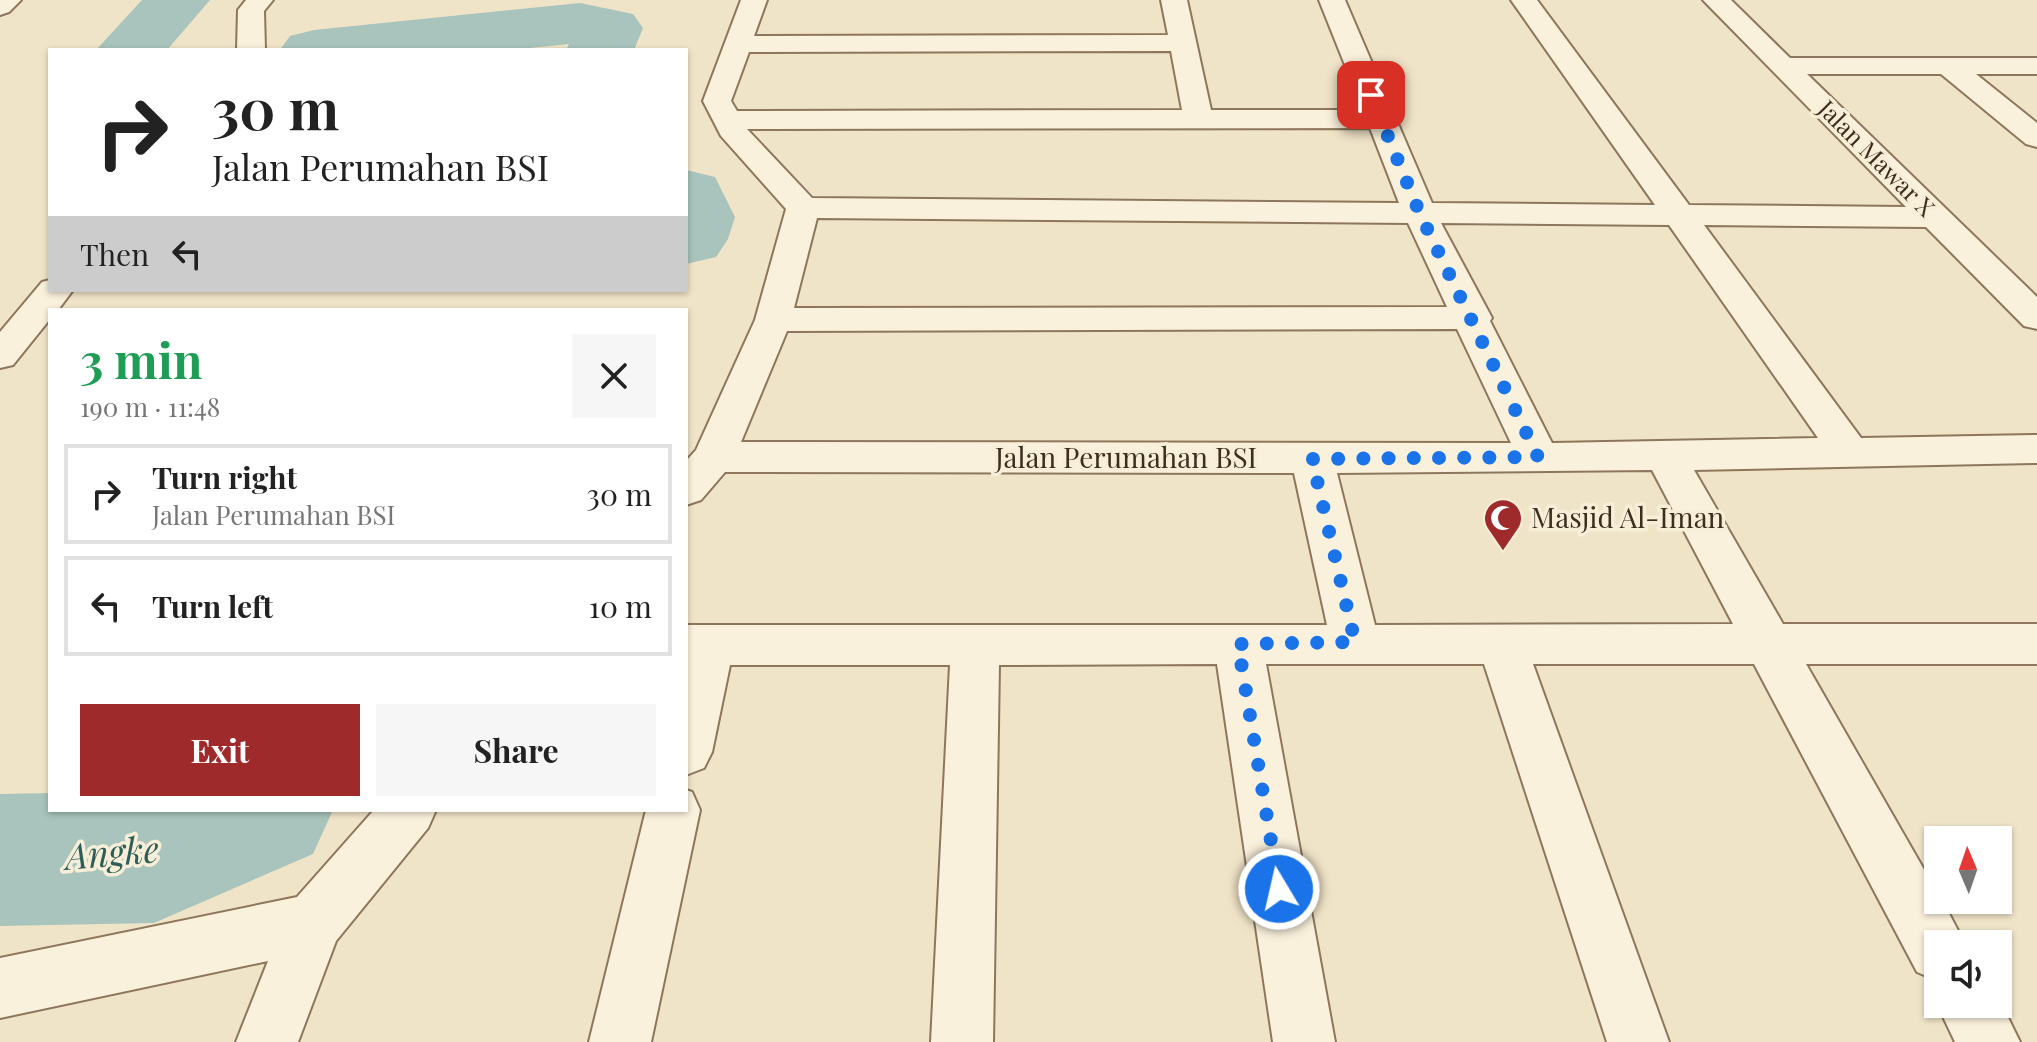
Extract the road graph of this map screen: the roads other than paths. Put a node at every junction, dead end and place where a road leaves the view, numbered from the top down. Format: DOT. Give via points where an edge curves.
graph roads {
  1 [pos="8,0"];
  2 [pos="260,0"];
  3 [pos="754,0"];
  4 [pos="1174,0"];
  5 [pos="1332,0"];
  6 [pos="1524,0"];
  7 [pos="1716,0"];
  8 [pos="0,7"];
  9 [pos="1183,43"];
  10 [pos="740,44"];
  11 [pos="252,46"];
  12 [pos="1782,66"];
  13 [pos="1948,66"];
  14 [pos="2037,66"];
  15 [pos="1198,117"];
  16 [pos="1381,119"];
  17 [pos="726,120"];
  18 [pos="2037,138"];
  19 [pos="803,208"];
  20 [pos="1420,214"];
  21 [pos="1935,217"];
  22 [pos="1683,218"];
  23 [pos="53,292"];
  24 [pos="1474,318"];
  25 [pos="2037,318"];
  26 [pos="773,320"];
  27 [pos="0,356"];
  28 [pos="2037,449"];
  29 [pos="1848,450"];
  30 [pos="1664,454"];
  31 [pos="714,457"];
  32 [pos="1538,457"];
  33 [pos="1312,459"];
  34 [pos="688,487"];
  35 [pos="1355,642"];
  36 [pos="1501,643"];
  37 [pos="1238,644"];
  38 [pos="1767,644"];
  39 [pos="698,645"];
  40 [pos="975,646"];
  41 [pos="2034,648"];
  42 [pos="688,734"];
  43 [pos="407,812"];
  44 [pos="673,812"];
  45 [pos="313,923"];
  46 [pos="1926,930"];
  47 [pos="0,988"];
  48 [pos="1976,1018"];
  49 [pos="267,1042"];
  50 [pos="620,1042"];
  51 [pos="962,1042"];
  52 [pos="1304,1042"];
  53 [pos="1638,1042"];
  54 [pos="1989,1042"];
  1 -- 8 [label="street"];
  2 -- 11 [label="street" via="251,10"];
  3 -- 10 [label="street"];
  4 -- 9 [label="street"];
  5 -- 16 [label="street"];
  6 -- 22 [label="street"];
  7 -- 12 [label="street, Jalan Mawar X"];
  9 -- 10 [label="street"];
  9 -- 15 [label="street"];
  10 -- 17 [label="street" via="717,101"];
  12 -- 13 [label="street"];
  12 -- 21 [label="street, Jalan Mawar X"];
  13 -- 14 [label="street"];
  13 -- 18 [label="street"];
  15 -- 16 [label="street"];
  15 -- 17 [label="street"];
  16 -- 20 [label="street"];
  17 -- 19 [label="street"];
  19 -- 20 [label="street"];
  19 -- 26 [label="street"];
  20 -- 22 [label="street"];
  20 -- 24 [label="street"];
  21 -- 22 [label="street"];
  21 -- 25 [label="street, Jalan Mawar X"];
  22 -- 29 [label="street"];
  23 -- 27 [label="street"];
  24 -- 26 [label="street"];
  24 -- 32 [label="street"];
  26 -- 31 [label="street"];
  28 -- 29 [label="street, Jalan Perumahan BSI"];
  29 -- 30 [label="street, Jalan Perumahan BSI"];
  30 -- 32 [label="street, Jalan Perumahan BSI"];
  30 -- 38 [label="street"];
  31 -- 33 [label="street, Jalan Perumahan BSI"];
  31 -- 34 [label="street"];
  32 -- 33 [label="street, Jalan Perumahan BSI"];
  33 -- 35 [label="street"];
  35 -- 36 [label="street"];
  35 -- 37 [label="street"];
  36 -- 38 [label="street"];
  36 -- 53 [label="street"];
  37 -- 40 [label="street"];
  37 -- 52 [label="street"];
  38 -- 41 [label="street"];
  38 -- 46 [label="street"];
  39 -- 40 [label="street"];
  39 -- 42 [label="street"];
  40 -- 51 [label="street"];
  43 -- 45 [label="street"];
  44 -- 50 [label="street"];
  45 -- 47 [label="street"];
  45 -- 49 [label="street"];
  48 -- 54 [label="street"];
}
